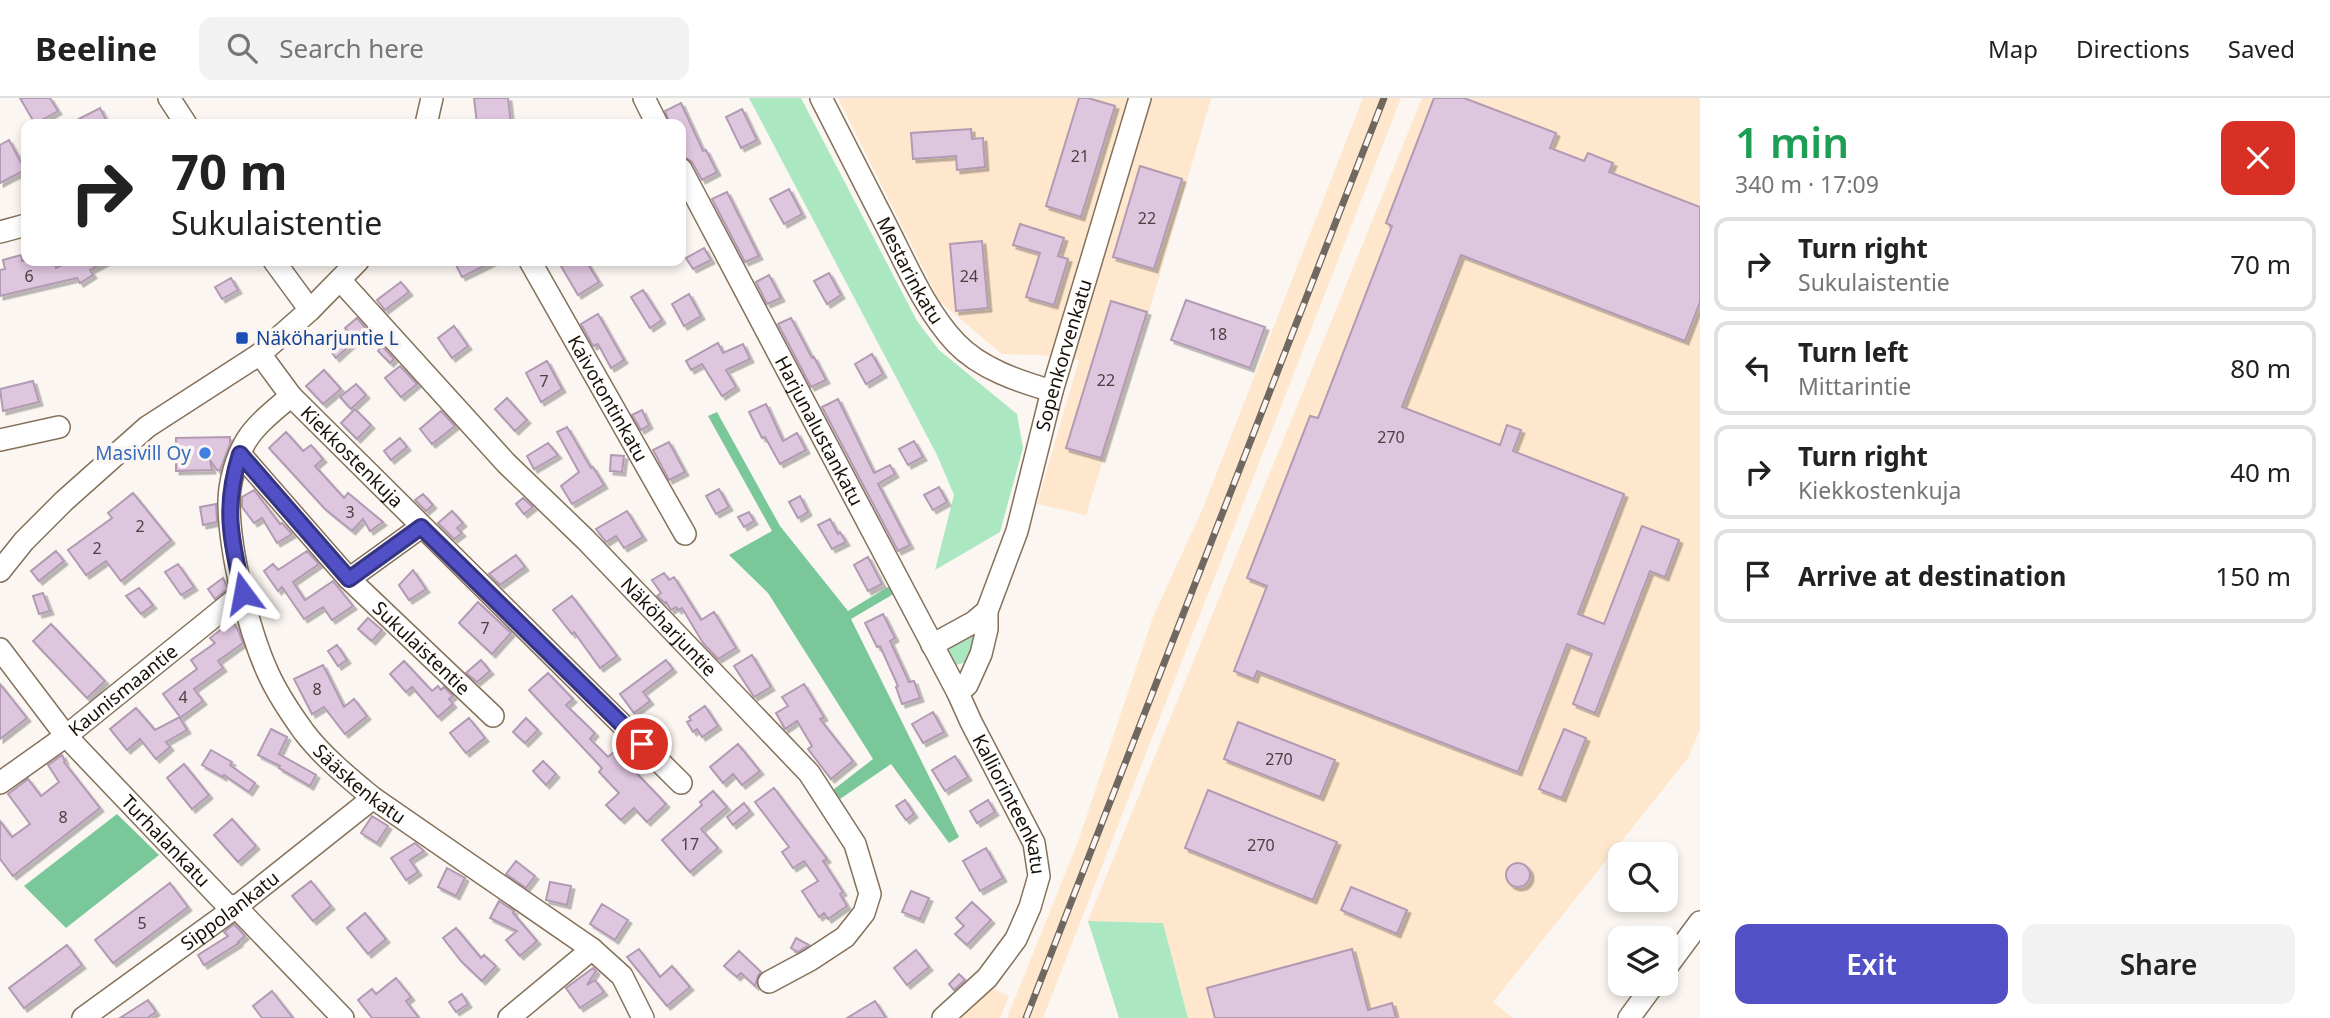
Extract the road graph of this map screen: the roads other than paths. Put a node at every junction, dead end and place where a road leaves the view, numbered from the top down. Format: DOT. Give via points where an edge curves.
graph roads {
  1 [pos="169,98"];
  2 [pos="432,98"];
  3 [pos="644,98"];
  4 [pos="821,98"];
  5 [pos="1140,98"];
  6 [pos="183,119"];
  7 [pos="427,119"];
  8 [pos="654,119"];
  9 [pos="686,178"];
  10 [pos="21,226"];
  11 [pos="0,232"];
  12 [pos="278,266"];
  13 [pos="353,266"];
  14 [pos="533,266"];
  15 [pos="340,280"];
  16 [pos="310,310"];
  17 [pos="260,354"];
  18 [pos="1052,391"];
  19 [pos="290,396"];
  20 [pos="59,426"];
  21 [pos="0,440"];
  22 [pos="240,454"];
  23 [pos="421,527"];
  24 [pos="685,534"];
  25 [pos="0,571"];
  26 [pos="349,579"];
  27 [pos="243,593"];
  28 [pos="987,611"];
  29 [pos="932,645"];
  30 [pos="0,649"];
  31 [pos="958,693"];
  32 [pos="493,716"];
  33 [pos="66,736"];
  34 [pos="0,783"];
  35 [pos="681,783"];
  36 [pos="373,798"];
  37 [pos="236,907"];
  38 [pos="1700,922"];
  39 [pos="592,949"];
  40 [pos="1678,952"];
  41 [pos="769,982"];
  42 [pos="1645,996"];
  43 [pos="83,1018"];
  44 [pos="343,1018"];
  45 [pos="509,1018"];
  46 [pos="643,1018"];
  47 [pos="943,1018"];
  48 [pos="1629,1018"];
  1 -- 6 [label="street"];
  2 -- 7 [label="street"];
  3 -- 8 [label="street"];
  4 -- 18 [label="street, Mestarinkatu" via="935,317 957,344 977,359 1013,379"];
  5 -- 18 [label="street, Sopenkorvenkatu"];
  9 -- 29 [label="street, Harjunalustankatu"];
  10 -- 11 [label="street"];
  12 -- 16 [label="street"];
  13 -- 15 [label="street"];
  14 -- 24 [label="street, Kaivotontinkatu"];
  15 -- 16 [label="street"];
  15 -- 41 [label="street, Näköharjuntie" via="506,463 586,540 809,774 855,844 870,894 864,913 845,937"];
  16 -- 17 [label="street"];
  17 -- 19 [label="street, Kiekkostenkuja"];
  17 -- 25 [label="street" via="147,427 64,501"];
  18 -- 28 [label="street, Sopenkorvenkatu" via="1017,531"];
  19 -- 22 [label="street, Kiekkostenkuja" via="246,439"];
  19 -- 23 [label="street, Kiekkostenkuja"];
  20 -- 21 [label="street"];
  22 -- 26 [label="street, Sukulaistentie"];
  22 -- 27 [label="street, Sääskenkatu" via="229,501"];
  23 -- 26 [label="street"];
  23 -- 35 [label="street, Kiekkostenkuja"];
  26 -- 32 [label="street, Sukulaistentie"];
  27 -- 33 [label="street, Kaunismaantie"];
  27 -- 36 [label="street, Sääskenkatu" via="269,675 290,710 343,774"];
  28 -- 29 [label="street"];
  28 -- 31 [label="street" via="981,654 967,685"];
  29 -- 31 [label="street, Harjunalustankatu"];
  30 -- 33 [label="street, Turhalankatu"];
  31 -- 47 [label="street, Kalliorinteenkatu" via="1034,844 1039,876 1016,939 988,978"];
  33 -- 34 [label="street, Kaunismaantie"];
  33 -- 37 [label="street, Turhalankatu" via="226,904"];
  36 -- 37 [label="street, Sippolankatu"];
  36 -- 39 [label="street, Sääskenkatu"];
  37 -- 43 [label="street, Sippolankatu"];
  37 -- 44 [label="street, Turhalankatu"];
  38 -- 40 [label="street"];
  39 -- 45 [label="street"];
  39 -- 46 [label="street, Sääskenkatu" via="622,976"];
  42 -- 48 [label="street"];
}
